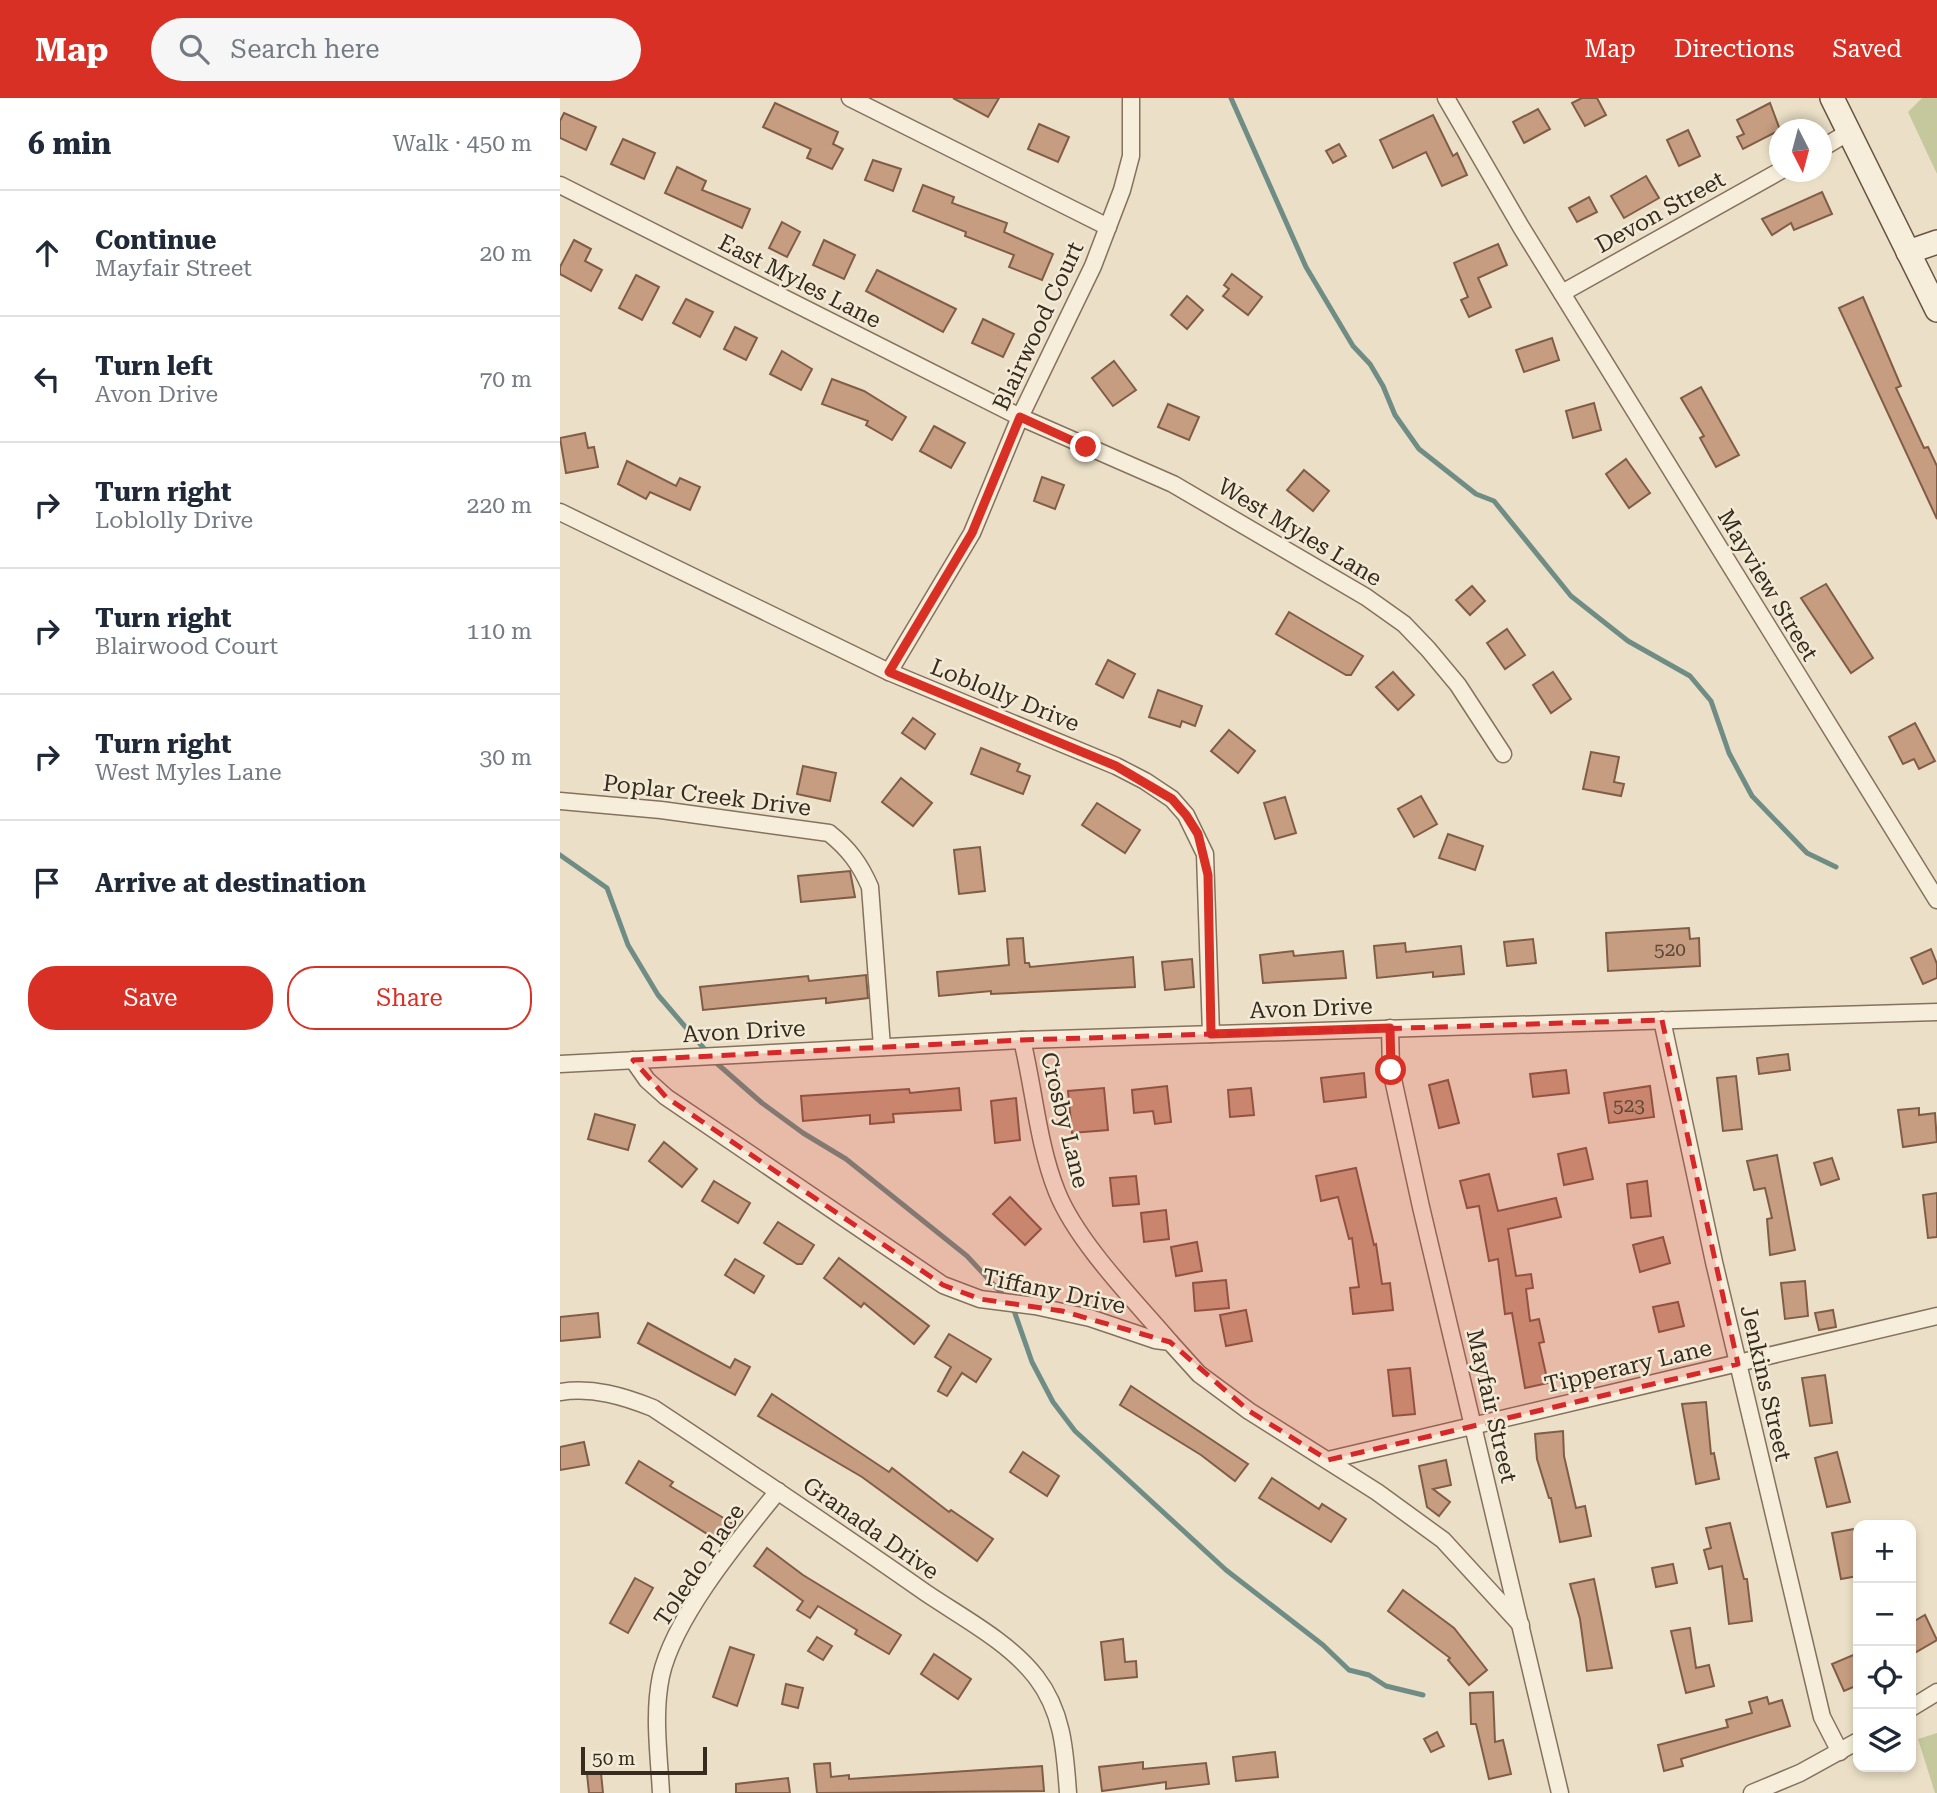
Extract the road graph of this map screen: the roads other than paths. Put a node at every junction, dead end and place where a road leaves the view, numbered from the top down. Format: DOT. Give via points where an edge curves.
graph roads {
  1 [pos="850,98"];
  2 [pos="1131,98"];
  3 [pos="1446,98"];
  4 [pos="1832,98"];
  5 [pos="1849,132"];
  6 [pos="1832,142"];
  7 [pos="1769,177"];
  8 [pos="560,185"];
  9 [pos="1108,227"];
  10 [pos="1937,242"];
  11 [pos="1908,252"];
  12 [pos="1562,293"];
  13 [pos="1937,310"];
  14 [pos="1020,417"];
  15 [pos="560,512"];
  16 [pos="889,672"];
  17 [pos="1503,754"];
  18 [pos="560,801"];
  19 [pos="1937,900"];
  20 [pos="1937,1012"];
  21 [pos="1662,1020"];
  22 [pos="1390,1028"];
  23 [pos="1211,1034"];
  24 [pos="1022,1040"];
  25 [pos="882,1047"];
  26 [pos="633,1060"];
  27 [pos="560,1064"];
  28 [pos="1937,1316"];
  29 [pos="1170,1342"];
  30 [pos="1738,1364"];
  31 [pos="560,1392"];
  32 [pos="1473,1426"];
  33 [pos="1328,1460"];
  34 [pos="778,1491"];
  35 [pos="1521,1625"];
  36 [pos="1937,1692"];
  37 [pos="1916,1705"];
  38 [pos="1853,1744"];
  39 [pos="1840,1752"];
  40 [pos="661,1793"];
  41 [pos="1068,1793"];
  42 [pos="1560,1793"];
  43 [pos="1752,1793"];
  1 -- 9 [label="street"];
  2 -- 9 [label="street, Blairwood Court" via="1131,156"];
  3 -- 12 [label="street, Mayview Street"];
  4 -- 5 [label="main road"];
  5 -- 6 [label="street"];
  5 -- 11 [label="main road"];
  7 -- 12 [label="street, Devon Street"];
  8 -- 14 [label="street, East Myles Lane"];
  9 -- 14 [label="street, Blairwood Court"];
  10 -- 11 [label="main road"];
  11 -- 13 [label="main road"];
  12 -- 19 [label="street, Mayview Street"];
  14 -- 16 [label="street, Blairwood Court" via="972,533"];
  14 -- 17 [label="street, West Myles Lane" via="1173,484 1405,624 1458,685"];
  15 -- 16 [label="street, Loblolly Drive"];
  16 -- 23 [label="street, Loblolly Drive" via="1116,766 1172,799 1198,834 1208,875"];
  18 -- 25 [label="street, Poplar Creek Drive" via="829,833 861,866 870,887"];
  20 -- 21 [label="street, Avon Drive"];
  21 -- 22 [label="street, Avon Drive"];
  21 -- 30 [label="street, Jenkins Street"];
  22 -- 23 [label="street, Avon Drive"];
  22 -- 32 [label="street, Mayfair Street" via="1391,1070"];
  23 -- 24 [label="street, Avon Drive"];
  24 -- 25 [label="street, Avon Drive"];
  24 -- 29 [label="street, Crosby Lane" via="1057,1192 1089,1245"];
  25 -- 26 [label="street, Avon Drive"];
  26 -- 27 [label="street, Avon Drive"];
  26 -- 29 [label="street, Tiffany Drive" via="666,1097 943,1285 980,1299 1062,1311"];
  28 -- 30 [label="street, Tipperary Lane"];
  29 -- 33 [label="street" via="1199,1374"];
  30 -- 32 [label="street, Tipperary Lane"];
  30 -- 39 [label="street, Jenkins Street" via="1822,1717"];
  31 -- 34 [label="street, Granada Drive" via="599,1391 653,1408"];
  32 -- 33 [label="street, Tipperary Lane"];
  32 -- 35 [label="street, Mayfair Street"];
  33 -- 35 [label="street" via="1443,1540"];
  34 -- 40 [label="street, Toledo Place" via="728,1556 670,1648 657,1701"];
  34 -- 41 [label="street, Granada Drive" via="1020,1660 1058,1717"];
  35 -- 42 [label="street, Mayfair Street"];
  36 -- 37 [label="street"];
  38 -- 39 [label="street"];
  39 -- 43 [label="street"];
}
